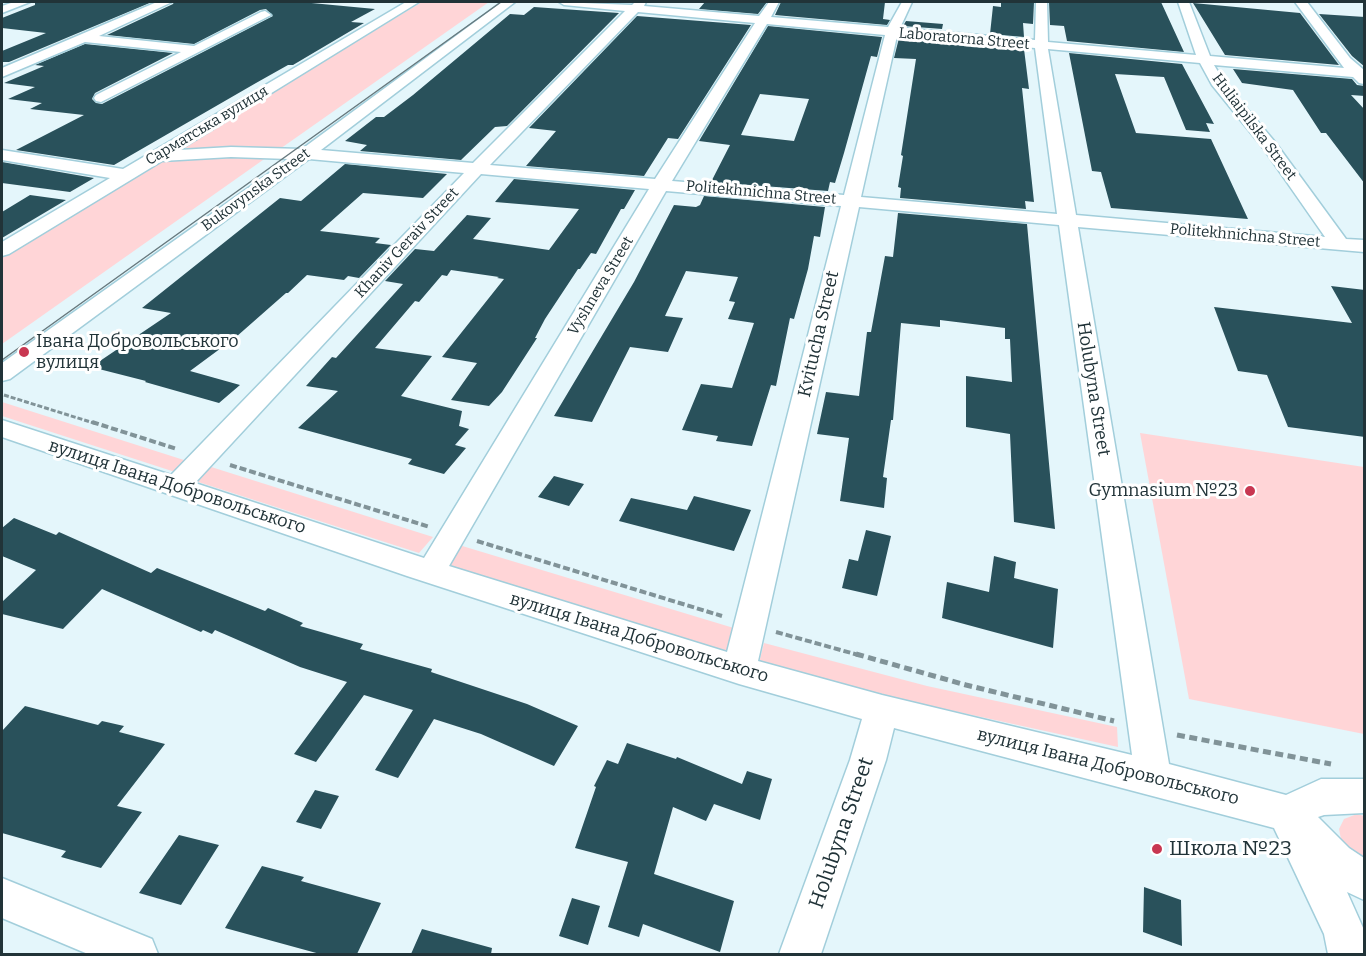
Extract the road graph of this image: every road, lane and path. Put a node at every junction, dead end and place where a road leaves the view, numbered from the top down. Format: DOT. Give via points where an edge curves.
graph roads {
  1 [pos="24,2"];
  2 [pos="166,2"];
  3 [pos="413,2"];
  4 [pos="508,2"];
  5 [pos="564,2"];
  6 [pos="774,2"];
  7 [pos="907,2"];
  8 [pos="1042,2"];
  9 [pos="1184,2"];
  10 [pos="1301,2"];
  11 [pos="638,4"];
  12 [pos="2,10"];
  13 [pos="265,15"];
  14 [pos="761,19"];
  15 [pos="892,32"];
  16 [pos="83,38"];
  17 [pos="1041,46"];
  18 [pos="196,50"];
  19 [pos="1205,60"];
  20 [pos="2,73"];
  21 [pos="1362,76"];
  22 [pos="101,98"];
  23 [pos="306,154"];
  24 [pos="2,155"];
  25 [pos="158,156"];
  26 [pos="478,168"];
  27 [pos="126,175"];
  28 [pos="661,184"];
  29 [pos="851,201"];
  30 [pos="1067,221"];
  31 [pos="1340,244"];
  32 [pos="1365,246"];
  33 [pos="2,250"];
  34 [pos="2,374"];
  35 [pos="2,394"];
  36 [pos="2,429"];
  37 [pos="205,457"];
  38 [pos="176,487"];
  39 [pos="454,534"];
  40 [pos="431,572"];
  41 [pos="750,624"];
  42 [pos="739,670"];
  43 [pos="882,710"];
  44 [pos="1147,729"];
  45 [pos="1342,765"];
  46 [pos="1154,777"];
  47 [pos="1365,796"];
  48 [pos="1287,813"];
  49 [pos="1365,880"];
  50 [pos="2,898"];
  51 [pos="137,954"];
  52 [pos="800,954"];
  53 [pos="1349,954"];
  1 -- 12 [label="street"];
  2 -- 16 [label="street"];
  3 -- 25 [label="street, Сарматська вулиця"];
  4 -- 23 [label="street, Bukovynska Street"];
  5 -- 11 [label="street, Laboratorna Street"];
  6 -- 14 [label="street, Vyshneva Street"];
  7 -- 15 [label="street, Kvitucha Street"];
  8 -- 17 [label="street, Holubyna Street"];
  9 -- 19 [label="street, Huliaipilska Street"];
  10 -- 21 [label="street" via="1345,61"];
  11 -- 14 [label="street, Laboratorna Street"];
  11 -- 26 [label="street, Khaniv Geraiv Street"];
  13 -- 18 [label="street"];
  14 -- 15 [label="street, Laboratorna Street"];
  14 -- 28 [label="street, Vyshneva Street"];
  15 -- 17 [label="street, Laboratorna Street"];
  15 -- 29 [label="street, Kvitucha Street"];
  16 -- 18 [label="street"];
  16 -- 20 [label="street"];
  17 -- 19 [label="street, Laboratorna Street"];
  17 -- 30 [label="street, Holubyna Street"];
  18 -- 22 [label="street"];
  19 -- 21 [label="street, Laboratorna Street"];
  19 -- 31 [label="street, Huliaipilska Street" via="1217,82 1269,145"];
  23 -- 25 [label="street, Politekhnichna Street" via="231,152"];
  23 -- 26 [label="street, Politekhnichna Street"];
  23 -- 34 [label="street, Bukovynska Street"];
  24 -- 27 [label="street"];
  25 -- 27 [label="street, Сарматська вулиця"];
  26 -- 28 [label="street, Politekhnichna Street"];
  26 -- 37 [label="street, Khaniv Geraiv Street"];
  27 -- 33 [label="street, Сарматська вулиця"];
  28 -- 29 [label="street, Politekhnichna Street"];
  28 -- 39 [label="street, Vyshneva Street"];
  29 -- 30 [label="street, Politekhnichna Street"];
  29 -- 41 [label="street, Kvitucha Street"];
  30 -- 31 [label="street, Politekhnichna Street"];
  30 -- 44 [label="street, Holubyna Street"];
  31 -- 32 [label="street, Politekhnichna Street"];
  35 -- 37 [label="path"];
  36 -- 38 [label="street, вулиця Івана Добровольського"];
  37 -- 38 [label="street, Khaniv Geraiv Street"];
  37 -- 39 [label="path"];
  38 -- 40 [label="street, вулиця Івана Добровольського"];
  39 -- 40 [label="street, Vyshneva Street"];
  39 -- 41 [label="path"];
  40 -- 42 [label="street, вулиця Івана Добровольського"];
  41 -- 42 [label="street, Kvitucha Street"];
  41 -- 44 [label="path"];
  42 -- 43 [label="street, вулиця Івана Добровольського"];
  43 -- 46 [label="street, вулиця Івана Добровольського"];
  43 -- 52 [label="street, Holubyna Street"];
  44 -- 45 [label="path"];
  44 -- 46 [label="street, Holubyna Street"];
  46 -- 48 [label="street, вулиця Івана Добровольського"];
  47 -- 48 [label="street" via="1321,797"];
  48 -- 49 [label="street" via="1335,862"];
  48 -- 53 [label="street" via="1344,931"];
  50 -- 51 [label="street"];
}
